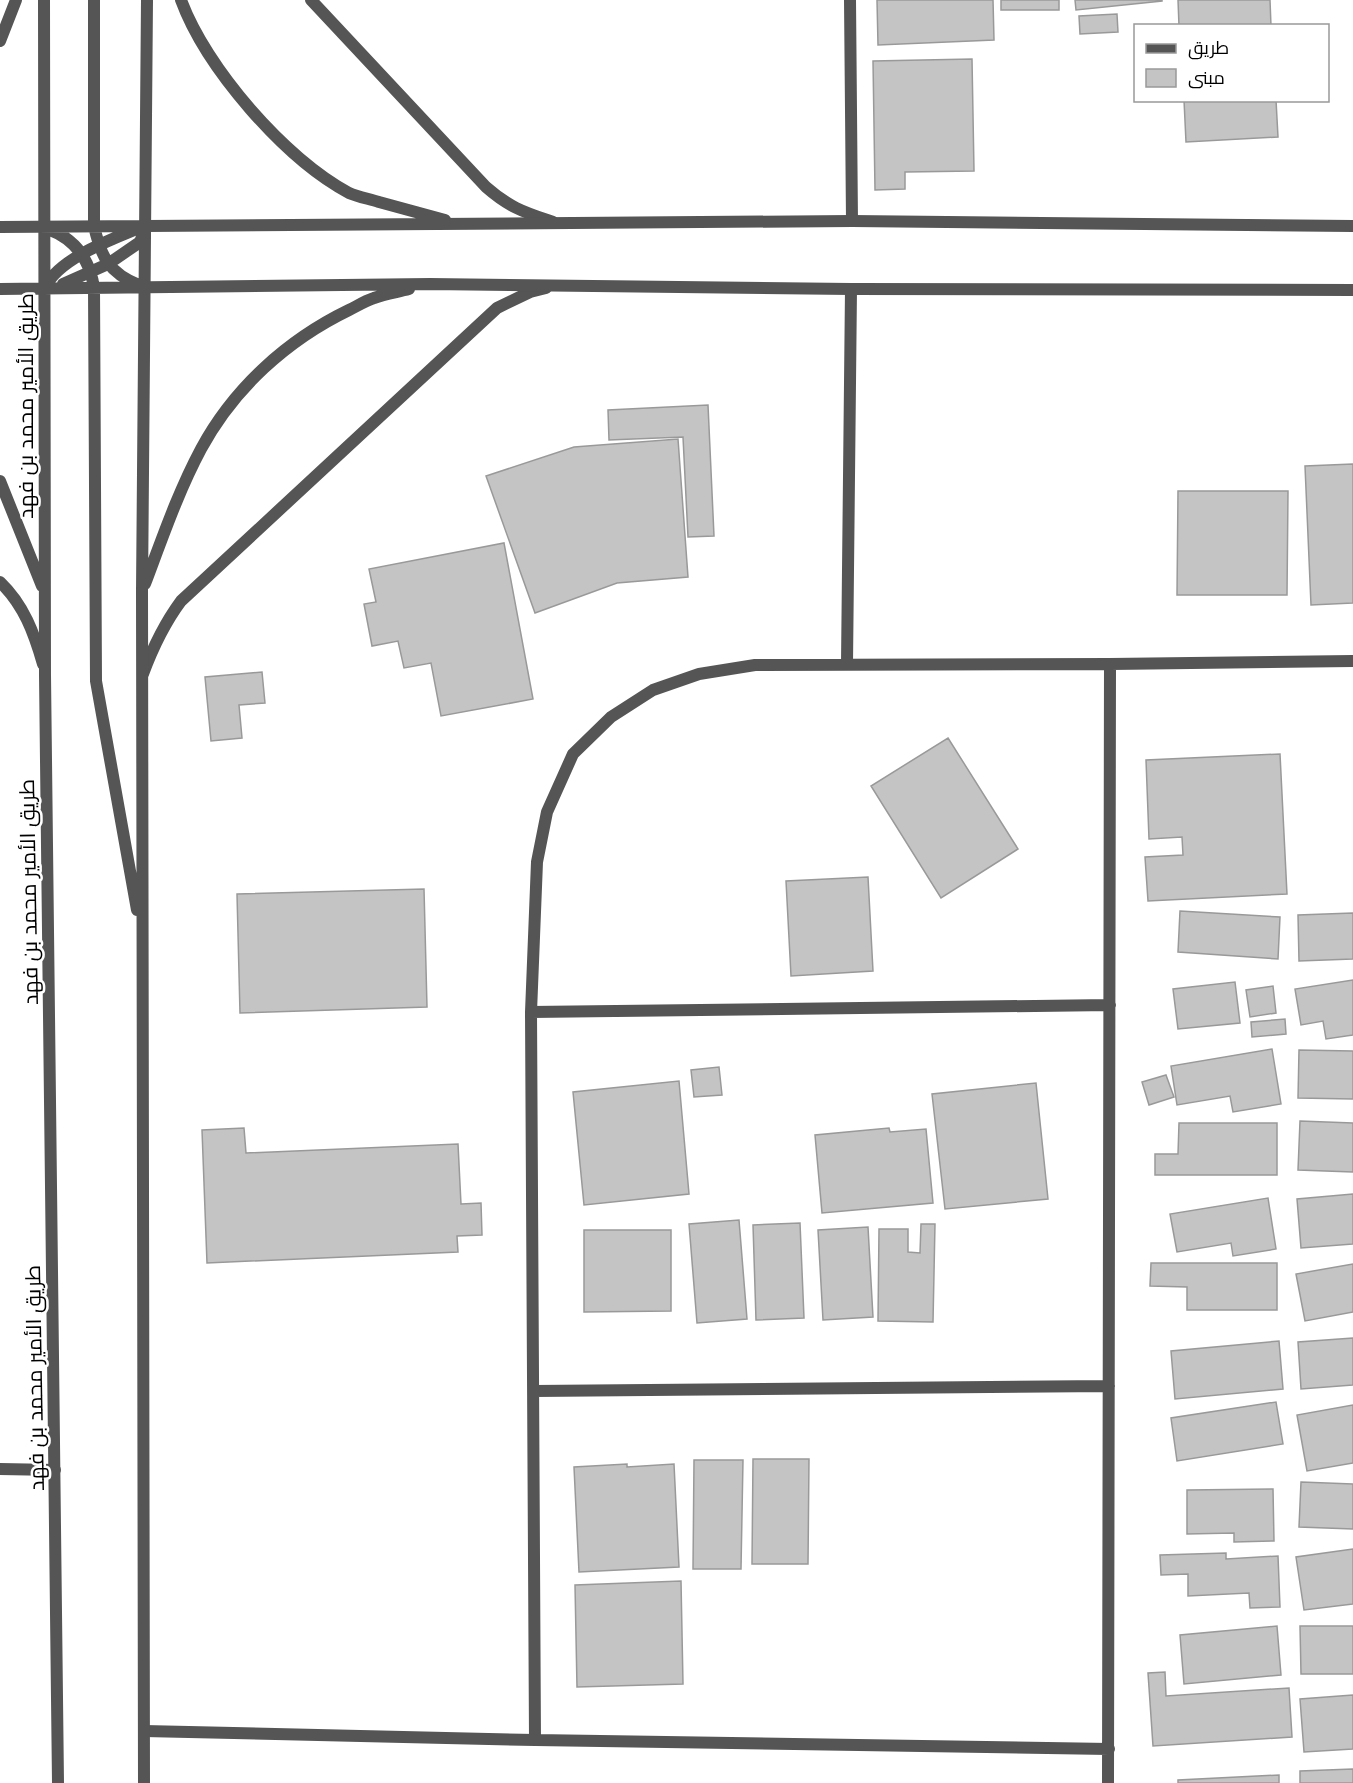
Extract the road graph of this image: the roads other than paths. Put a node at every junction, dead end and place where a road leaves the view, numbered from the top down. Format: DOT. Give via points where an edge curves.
graph roads {
  1 [pos="16,0"];
  2 [pos="44,0"];
  3 [pos="94,0"];
  4 [pos="147,0"];
  5 [pos="181,0"];
  6 [pos="311,0"];
  7 [pos="850,0"];
  8 [pos="0,41"];
  9 [pos="852,221"];
  10 [pos="560,224"];
  11 [pos="146,225"];
  12 [pos="461,225"];
  13 [pos="94,226"];
  14 [pos="1353,226"];
  15 [pos="0,227"];
  16 [pos="44,227"];
  17 [pos="99,245"];
  18 [pos="82,255"];
  19 [pos="108,264"];
  20 [pos="92,272"];
  21 [pos="430,284"];
  22 [pos="560,285"];
  23 [pos="94,288"];
  24 [pos="146,288"];
  25 [pos="0,289"];
  26 [pos="44,289"];
  27 [pos="851,289"];
  28 [pos="1353,290"];
  29 [pos="0,481"];
  30 [pos="0,582"];
  31 [pos="142,591"];
  32 [pos="45,592"];
  33 [pos="1353,661"];
  34 [pos="847,664"];
  35 [pos="1110,664"];
  36 [pos="45,675"];
  37 [pos="142,675"];
  38 [pos="142,942"];
  39 [pos="1110,1005"];
  40 [pos="531,1012"];
  41 [pos="1109,1386"];
  42 [pos="534,1391"];
  43 [pos="0,1469"];
  44 [pos="55,1470"];
  45 [pos="144,1731"];
  46 [pos="535,1740"];
  47 [pos="1108,1749"];
  48 [pos="58,1783"];
  49 [pos="144,1783"];
  50 [pos="1108,1783"];
  1 -- 8 [label="street"];
  2 -- 16 [label="street, طريق الأمير محمد بن فهد"];
  3 -- 13 [label="street"];
  4 -- 11 [label="street"];
  5 -- 12 [label="street" via="213,60 244,102 310,168 351,194"];
  6 -- 10 [label="street" via="486,187 525,213"];
  7 -- 9 [label="street"];
  9 -- 10 [label="street"];
  9 -- 14 [label="street"];
  10 -- 12 [label="street"];
  11 -- 12 [label="street"];
  11 -- 13 [label="street"];
  11 -- 17 [label="street"];
  11 -- 19 [label="street" via="140,242"];
  11 -- 24 [label="street"];
  13 -- 16 [label="street"];
  13 -- 17 [label="street"];
  15 -- 16 [label="street"];
  16 -- 18 [label="street" via="75,244"];
  16 -- 26 [label="street, طريق الأمير محمد بن فهد"];
  17 -- 18 [label="street"];
  17 -- 19 [label="street"];
  18 -- 20 [label="street"];
  18 -- 26 [label="street" via="49,277"];
  19 -- 20 [label="street"];
  19 -- 24 [label="street" via="128,281"];
  20 -- 23 [label="street"];
  20 -- 26 [label="street"];
  21 -- 22 [label="street"];
  21 -- 24 [label="street"];
  21 -- 31 [label="street" via="372,298 327,321 257,374 227,408 202,448 183,485"];
  22 -- 27 [label="street"];
  22 -- 37 [label="street" via="530,292 497,308 181,601 155,641"];
  23 -- 24 [label="street"];
  23 -- 26 [label="street"];
  23 -- 38 [label="street" via="96,681"];
  24 -- 31 [label="street"];
  25 -- 26 [label="street"];
  26 -- 32 [label="street, طريق الأمير محمد بن فهد"];
  27 -- 28 [label="street"];
  27 -- 34 [label="street"];
  29 -- 32 [label="street"];
  30 -- 36 [label="street" via="25,612"];
  31 -- 37 [label="street"];
  32 -- 36 [label="street, طريق الأمير محمد بن فهد"];
  33 -- 35 [label="street"];
  34 -- 35 [label="street"];
  34 -- 40 [label="street" via="755,665 699,674 653,690 611,717 573,754 547,812 537,862"];
  35 -- 39 [label="street"];
  36 -- 44 [label="street, طريق الأمير محمد بن فهد"];
  37 -- 38 [label="street"];
  38 -- 45 [label="street"];
  39 -- 40 [label="street"];
  39 -- 41 [label="street"];
  40 -- 42 [label="street"];
  41 -- 42 [label="street"];
  41 -- 47 [label="street"];
  42 -- 46 [label="street"];
  43 -- 44 [label="street"];
  44 -- 48 [label="street, طريق الأمير محمد بن فهد"];
  45 -- 46 [label="street"];
  45 -- 49 [label="street"];
  46 -- 47 [label="street"];
  47 -- 50 [label="street"];
}
